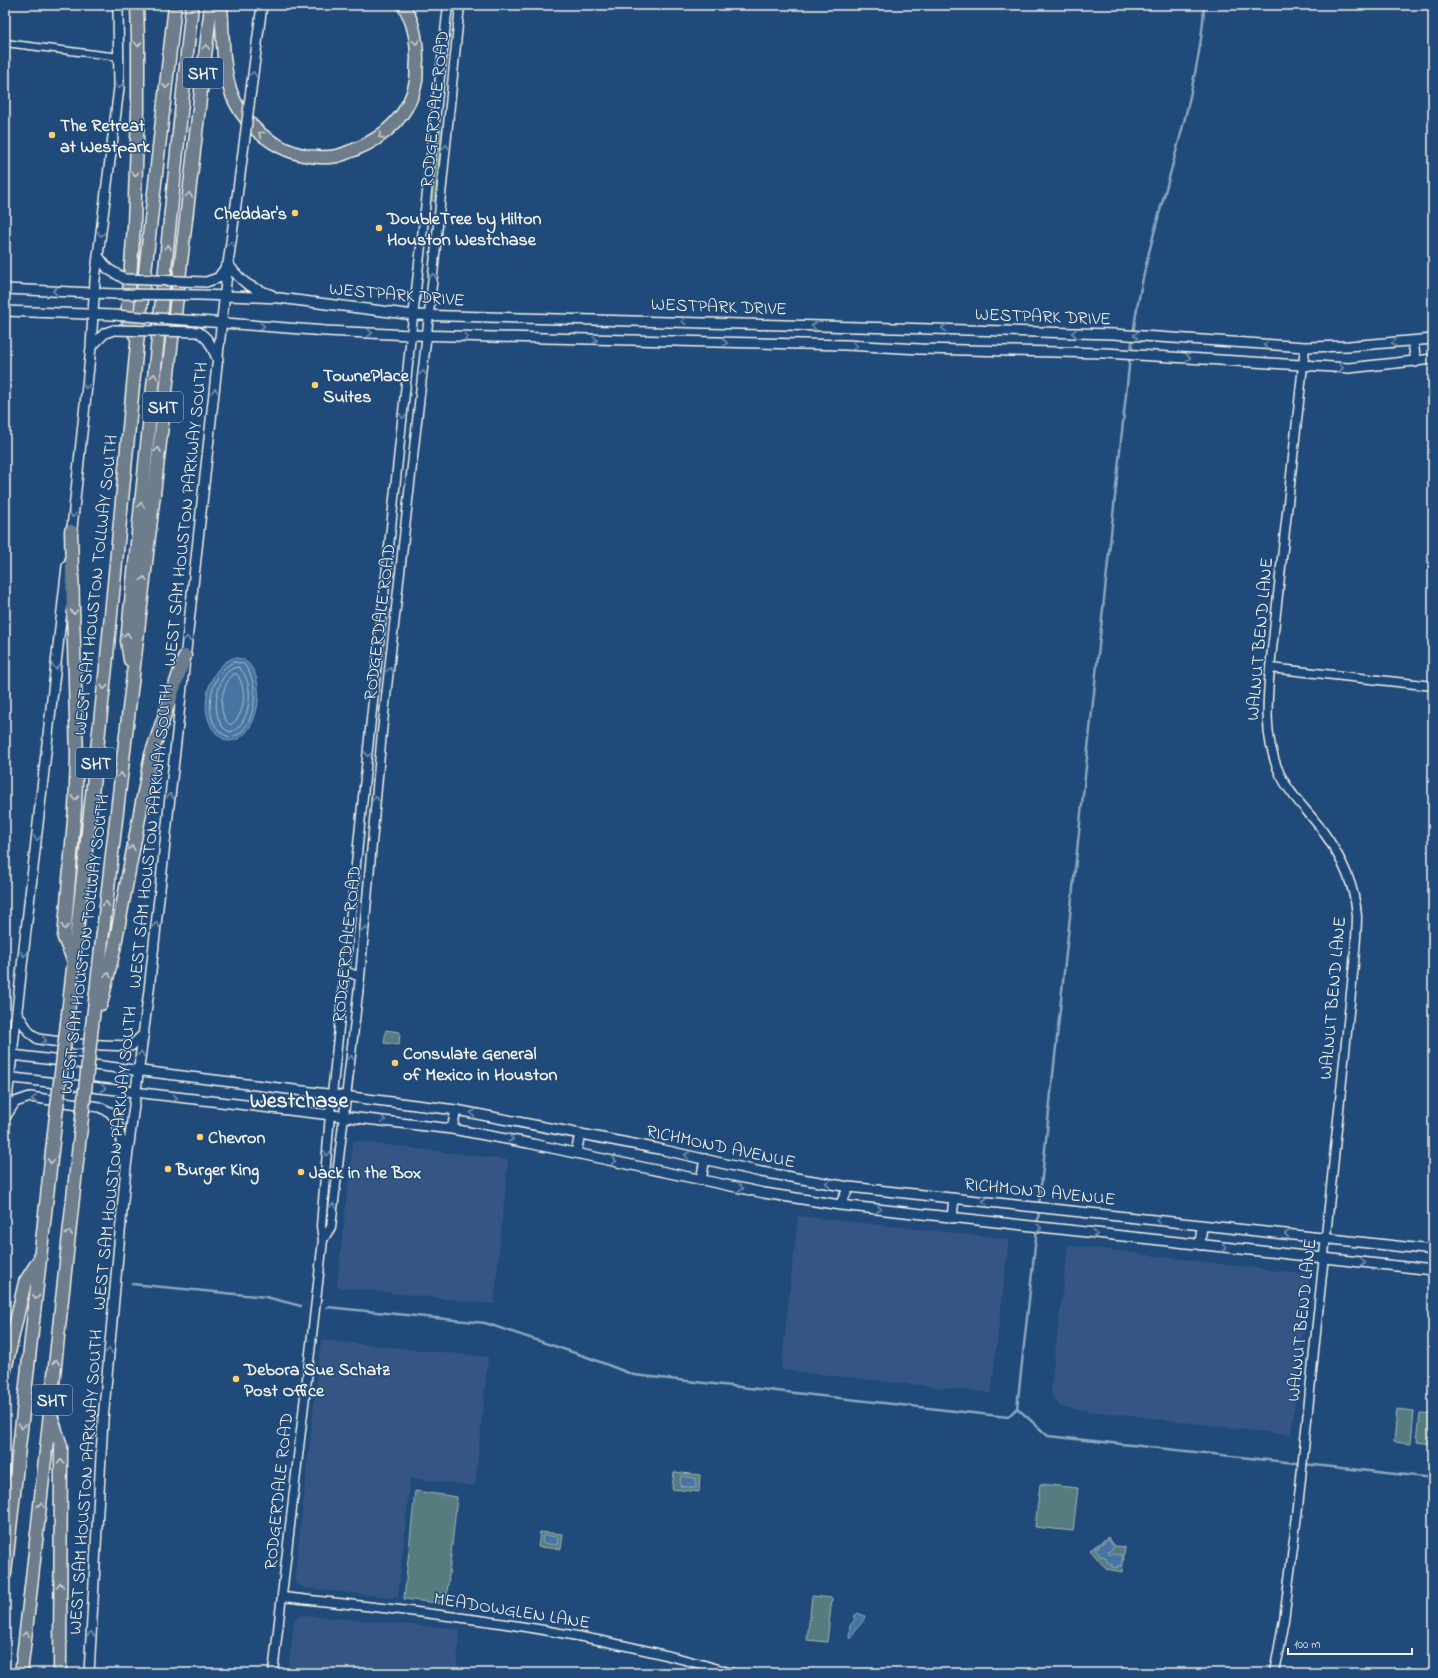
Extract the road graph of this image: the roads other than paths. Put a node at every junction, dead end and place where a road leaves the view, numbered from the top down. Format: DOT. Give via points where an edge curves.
graph roads {
  1 [pos="118,5"];
  2 [pos="137,5"];
  3 [pos="175,5"];
  4 [pos="192,5"];
  5 [pos="211,5"];
  6 [pos="221,5"];
  7 [pos="262,5"];
  8 [pos="403,5"];
  9 [pos="448,5"];
  10 [pos="460,5"];
  11 [pos="5,43"];
  12 [pos="118,56"];
  13 [pos="439,85"];
  14 [pos="453,87"];
  15 [pos="98,256"];
  16 [pos="228,264"];
  17 [pos="5,289"];
  18 [pos="94,293"];
  19 [pos="225,296"];
  20 [pos="280,298"];
  21 [pos="5,311"];
  22 [pos="92,315"];
  23 [pos="414,315"];
  24 [pos="429,315"];
  25 [pos="223,322"];
  26 [pos="411,335"];
  27 [pos="426,336"];
  28 [pos="1433,338"];
  29 [pos="137,340"];
  30 [pos="1413,342"];
  31 [pos="91,347"];
  32 [pos="1305,347"];
  33 [pos="1433,359"];
  34 [pos="218,360"];
  35 [pos="1416,362"];
  36 [pos="1302,366"];
  37 [pos="396,489"];
  38 [pos="410,491"];
  39 [pos="71,531"];
  40 [pos="384,604"];
  41 [pos="397,606"];
  42 [pos="185,656"];
  43 [pos="1270,668"];
  44 [pos="133,673"];
  45 [pos="1433,686"];
  46 [pos="370,731"];
  47 [pos="382,732"];
  48 [pos="359,834"];
  49 [pos="373,836"];
  50 [pos="74,961"];
  51 [pos="345,971"];
  52 [pos="360,977"];
  53 [pos="17,1013"];
  54 [pos="94,1027"];
  55 [pos="144,1034"];
  56 [pos="8,1055"];
  57 [pos="139,1070"];
  58 [pos="7,1077"];
  59 [pos="136,1093"];
  60 [pos="332,1095"];
  61 [pos="346,1096"];
  62 [pos="456,1110"];
  63 [pos="330,1114"];
  64 [pos="344,1116"];
  65 [pos="5,1117"];
  66 [pos="452,1129"];
  67 [pos="580,1134"];
  68 [pos="576,1153"];
  69 [pos="705,1159"];
  70 [pos="126,1168"];
  71 [pos="701,1180"];
  72 [pos="849,1187"];
  73 [pos="954,1198"];
  74 [pos="840,1205"];
  75 [pos="952,1218"];
  76 [pos="1202,1225"];
  77 [pos="1326,1239"];
  78 [pos="323,1240"];
  79 [pos="1200,1245"];
  80 [pos="1433,1250"];
  81 [pos="40,1258"];
  82 [pos="1324,1259"];
  83 [pos="1433,1270"];
  84 [pos="5,1370"];
  85 [pos="51,1412"];
  86 [pos="5,1574"];
  87 [pos="283,1597"];
  88 [pos="21,1673"];
  89 [pos="60,1673"];
  90 [pos="89,1673"];
  91 [pos="273,1673"];
  92 [pos="732,1673"];
  93 [pos="1274,1673"];
  1 -- 12 [label="main road"];
  2 -- 29 [label="highway, one-way" via="138,110 134,224 127,318"];
  3 -- 29 [label="highway, WEST SAM HOUSTON TOLLWAY SOUTH / SHT, one-way"];
  44 -- 4 [label="highway, one-way" via="127,641"];
  44 -- 5 [label="highway, WEST SAM HOUSTON TOLLWAY SOUTH / SHT, one-way"];
  8 -- 6 [label="highway, one-way" via="411,20 417,46 416,81 406,107 390,129 372,143 337,156 318,157 297,154 278,146 260,134 243,116 230,90 224,59"];
  16 -- 7 [label="main road, WEST SAM HOUSTON PARKWAY SOUTH, one-way, bridge"];
  9 -- 13 [label="street, RODGERDALE ROAD"];
  10 -- 14 [label="street, RODGERDALE ROAD"];
  11 -- 12 [label="street"];
  12 -- 15 [label="main road, one-way" via="119,88"];
  13 -- 14 [label="street"];
  13 -- 23 [label="street, RODGERDALE ROAD"];
  24 -- 14 [label="street, RODGERDALE ROAD, one-way"];
  15 -- 16 [label="main road, bridge" via="108,269 125,279 206,282 218,278"];
  15 -- 18 [label="main road"];
  16 -- 19 [label="main road, WEST SAM HOUSTON PARKWAY SOUTH"];
  16 -- 20 [label="main road" via="246,284"];
  18 -- 17 [label="main road, WESTPARK DRIVE, one-way"];
  18 -- 19 [label="main road, WESTPARK DRIVE, bridge"];
  18 -- 22 [label="main road"];
  19 -- 20 [label="main road, WESTPARK DRIVE"];
  19 -- 25 [label="main road, WEST SAM HOUSTON PARKWAY SOUTH"];
  20 -- 23 [label="main road, WESTPARK DRIVE"];
  21 -- 22 [label="main road, WESTPARK DRIVE"];
  22 -- 25 [label="main road, WESTPARK DRIVE, bridge"];
  22 -- 31 [label="main road"];
  23 -- 24 [label="main road, WESTPARK DRIVE"];
  23 -- 26 [label="street, RODGERDALE ROAD"];
  24 -- 27 [label="street, RODGERDALE ROAD"];
  32 -- 24 [label="main road, WESTPARK DRIVE, one-way" via="1113,334"];
  25 -- 26 [label="main road, WESTPARK DRIVE, one-way"];
  25 -- 34 [label="main road, WEST SAM HOUSTON PARKWAY SOUTH"];
  26 -- 27 [label="main road, WESTPARK DRIVE"];
  26 -- 37 [label="street, RODGERDALE ROAD, one-way"];
  27 -- 36 [label="main road, WESTPARK DRIVE, one-way" via="846,345 920,350 1149,356"];
  38 -- 27 [label="street, RODGERDALE ROAD, one-way"];
  28 -- 30 [label="main road, WESTPARK DRIVE"];
  29 -- 50 [label="highway, WEST SAM HOUSTON TOLLWAY SOUTH / SHT, one-way" via="106,667"];
  30 -- 32 [label="main road, WESTPARK DRIVE, one-way"];
  30 -- 35 [label="main road"];
  31 -- 34 [label="main road, bridge" via="105,333 114,330 198,332 209,340"];
  31 -- 39 [label="main road, one-way"];
  32 -- 36 [label="street, WALNUT BEND LANE"];
  33 -- 35 [label="main road, WESTPARK DRIVE"];
  42 -- 34 [label="main road, WEST SAM HOUSTON PARKWAY SOUTH, one-way"];
  36 -- 35 [label="main road, WESTPARK DRIVE, one-way" via="1349,368"];
  36 -- 43 [label="street, WALNUT BEND LANE"];
  37 -- 38 [label="street"];
  37 -- 40 [label="street, RODGERDALE ROAD"];
  38 -- 41 [label="street, RODGERDALE ROAD"];
  39 -- 50 [label="highway, one-way" via="77,759 64,938"];
  39 -- 53 [label="main road, one-way"];
  40 -- 41 [label="street"];
  40 -- 46 [label="street, RODGERDALE ROAD"];
  47 -- 41 [label="street, RODGERDALE ROAD, one-way"];
  54 -- 42 [label="highway, one-way" via="114,950 151,755"];
  55 -- 42 [label="main road, WEST SAM HOUSTON PARKWAY SOUTH, one-way"];
  43 -- 45 [label="street"];
  43 -- 77 [label="street, WALNUT BEND LANE" via="1266,718 1268,736 1279,772 1295,797 1322,830 1343,864 1355,899 1357,916"];
  54 -- 44 [label="highway, WEST SAM HOUSTON TOLLWAY SOUTH / SHT, one-way"];
  46 -- 47 [label="street"];
  46 -- 48 [label="street, RODGERDALE ROAD, one-way"];
  49 -- 47 [label="street, RODGERDALE ROAD, one-way"];
  48 -- 49 [label="street"];
  48 -- 51 [label="street, RODGERDALE ROAD"];
  52 -- 49 [label="street, RODGERDALE ROAD, one-way"];
  50 -- 81 [label="highway, WEST SAM HOUSTON TOLLWAY SOUTH / SHT, one-way, bridge"];
  51 -- 52 [label="street"];
  51 -- 60 [label="street, RODGERDALE ROAD"];
  61 -- 52 [label="street, RODGERDALE ROAD, one-way"];
  53 -- 55 [label="main road, one-way" via="29,1032 38,1039 75,1044 131,1046"];
  53 -- 56 [label="main road"];
  85 -- 54 [label="highway, WEST SAM HOUSTON TOLLWAY SOUTH / SHT, one-way, bridge" via="88,1062"];
  57 -- 55 [label="main road, WEST SAM HOUSTON PARKWAY SOUTH, one-way"];
  56 -- 57 [label="main road, RICHMOND AVENUE"];
  56 -- 58 [label="main road"];
  57 -- 59 [label="main road, WEST SAM HOUSTON PARKWAY SOUTH"];
  57 -- 60 [label="main road, RICHMOND AVENUE"];
  58 -- 59 [label="main road, RICHMOND AVENUE, one-way"];
  58 -- 65 [label="main road"];
  59 -- 63 [label="main road, RICHMOND AVENUE, one-way"];
  59 -- 70 [label="main road, WEST SAM HOUSTON PARKWAY SOUTH"];
  60 -- 61 [label="main road, RICHMOND AVENUE"];
  60 -- 63 [label="street, RODGERDALE ROAD"];
  61 -- 62 [label="main road, RICHMOND AVENUE"];
  61 -- 64 [label="street, RODGERDALE ROAD"];
  62 -- 66 [label="main road"];
  67 -- 62 [label="main road, RICHMOND AVENUE, one-way"];
  63 -- 64 [label="main road, RICHMOND AVENUE"];
  63 -- 78 [label="street, RODGERDALE ROAD, one-way" via="321,1226"];
  64 -- 66 [label="main road, RICHMOND AVENUE, one-way"];
  78 -- 64 [label="street, RODGERDALE ROAD, one-way" via="331,1227"];
  70 -- 65 [label="main road, one-way" via="117,1121 110,1112 99,1106 30,1097 15,1102"];
  66 -- 68 [label="main road, RICHMOND AVENUE, one-way"];
  67 -- 68 [label="main road"];
  69 -- 67 [label="main road, RICHMOND AVENUE, one-way"];
  68 -- 71 [label="main road, RICHMOND AVENUE, one-way"];
  69 -- 71 [label="main road"];
  72 -- 69 [label="main road, RICHMOND AVENUE, one-way" via="761,1172"];
  90 -- 70 [label="main road, WEST SAM HOUSTON PARKWAY SOUTH, one-way" via="103,1420"];
  71 -- 74 [label="main road, RICHMOND AVENUE, one-way"];
  72 -- 73 [label="main road, RICHMOND AVENUE"];
  72 -- 74 [label="main road"];
  73 -- 75 [label="main road"];
  76 -- 73 [label="main road, RICHMOND AVENUE, one-way"];
  74 -- 75 [label="main road, RICHMOND AVENUE, one-way"];
  75 -- 79 [label="main road, RICHMOND AVENUE, one-way"];
  77 -- 76 [label="main road, RICHMOND AVENUE, one-way"];
  76 -- 79 [label="main road"];
  77 -- 80 [label="main road, RICHMOND AVENUE"];
  77 -- 82 [label="street, WALNUT BEND LANE"];
  78 -- 87 [label="street, RODGERDALE ROAD"];
  79 -- 82 [label="main road, RICHMOND AVENUE, one-way"];
  81 -- 84 [label="highway" via="25,1282"];
  81 -- 86 [label="highway, WEST SAM HOUSTON TOLLWAY SOUTH / SHT, one-way"];
  82 -- 83 [label="main road, RICHMOND AVENUE, one-way"];
  82 -- 93 [label="street, WALNUT BEND LANE" via="1302,1478 1284,1620"];
  88 -- 85 [label="highway, WEST SAM HOUSTON TOLLWAY SOUTH / SHT, one-way"];
  89 -- 85 [label="highway, one-way" via="61,1446"];
  87 -- 91 [label="street, RODGERDALE ROAD"];
  87 -- 92 [label="street, MEADOWGLEN LANE" via="512,1624 618,1643"];
}
